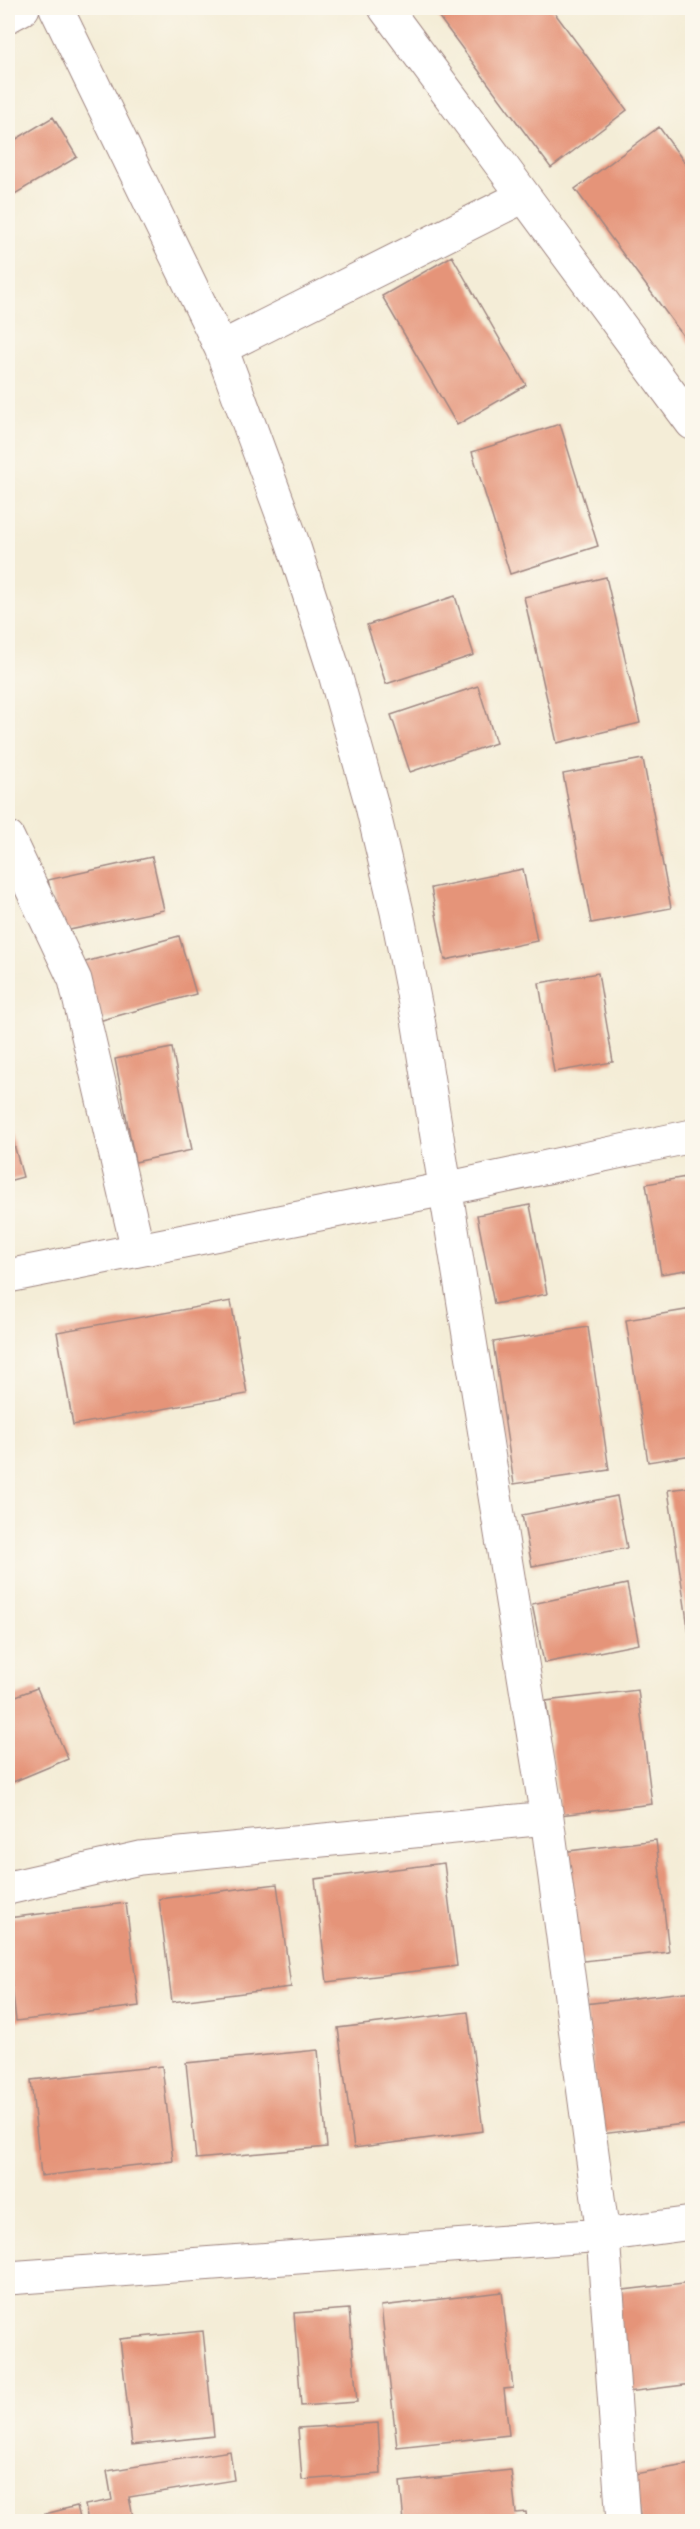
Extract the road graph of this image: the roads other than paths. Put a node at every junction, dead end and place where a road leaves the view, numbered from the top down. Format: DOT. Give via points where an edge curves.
graph roads {
  1 [pos="22,8"];
  2 [pos="56,8"];
  3 [pos="385,8"];
  4 [pos="8,16"];
  5 [pos="524,196"];
  6 [pos="221,348"];
  7 [pos="693,423"];
  8 [pos="8,838"];
  9 [pos="693,1136"];
  10 [pos="445,1189"];
  11 [pos="138,1251"];
  12 [pos="8,1276"];
  13 [pos="547,1818"];
  14 [pos="8,1888"];
  15 [pos="693,2223"];
  16 [pos="603,2235"];
  17 [pos="8,2278"];
  18 [pos="623,2522"];
  1 -- 4 [label="street"];
  2 -- 6 [label="street"];
  3 -- 5 [label="street"];
  5 -- 6 [label="street"];
  5 -- 7 [label="street"];
  6 -- 10 [label="street" via="336,674 371,802 418,1019"];
  8 -- 11 [label="street" via="75,980"];
  9 -- 10 [label="street"];
  10 -- 11 [label="street"];
  10 -- 13 [label="street"];
  11 -- 12 [label="street"];
  13 -- 14 [label="street" via="140,1858"];
  13 -- 16 [label="street"];
  15 -- 16 [label="street"];
  16 -- 17 [label="street"];
  16 -- 18 [label="street"];
}
